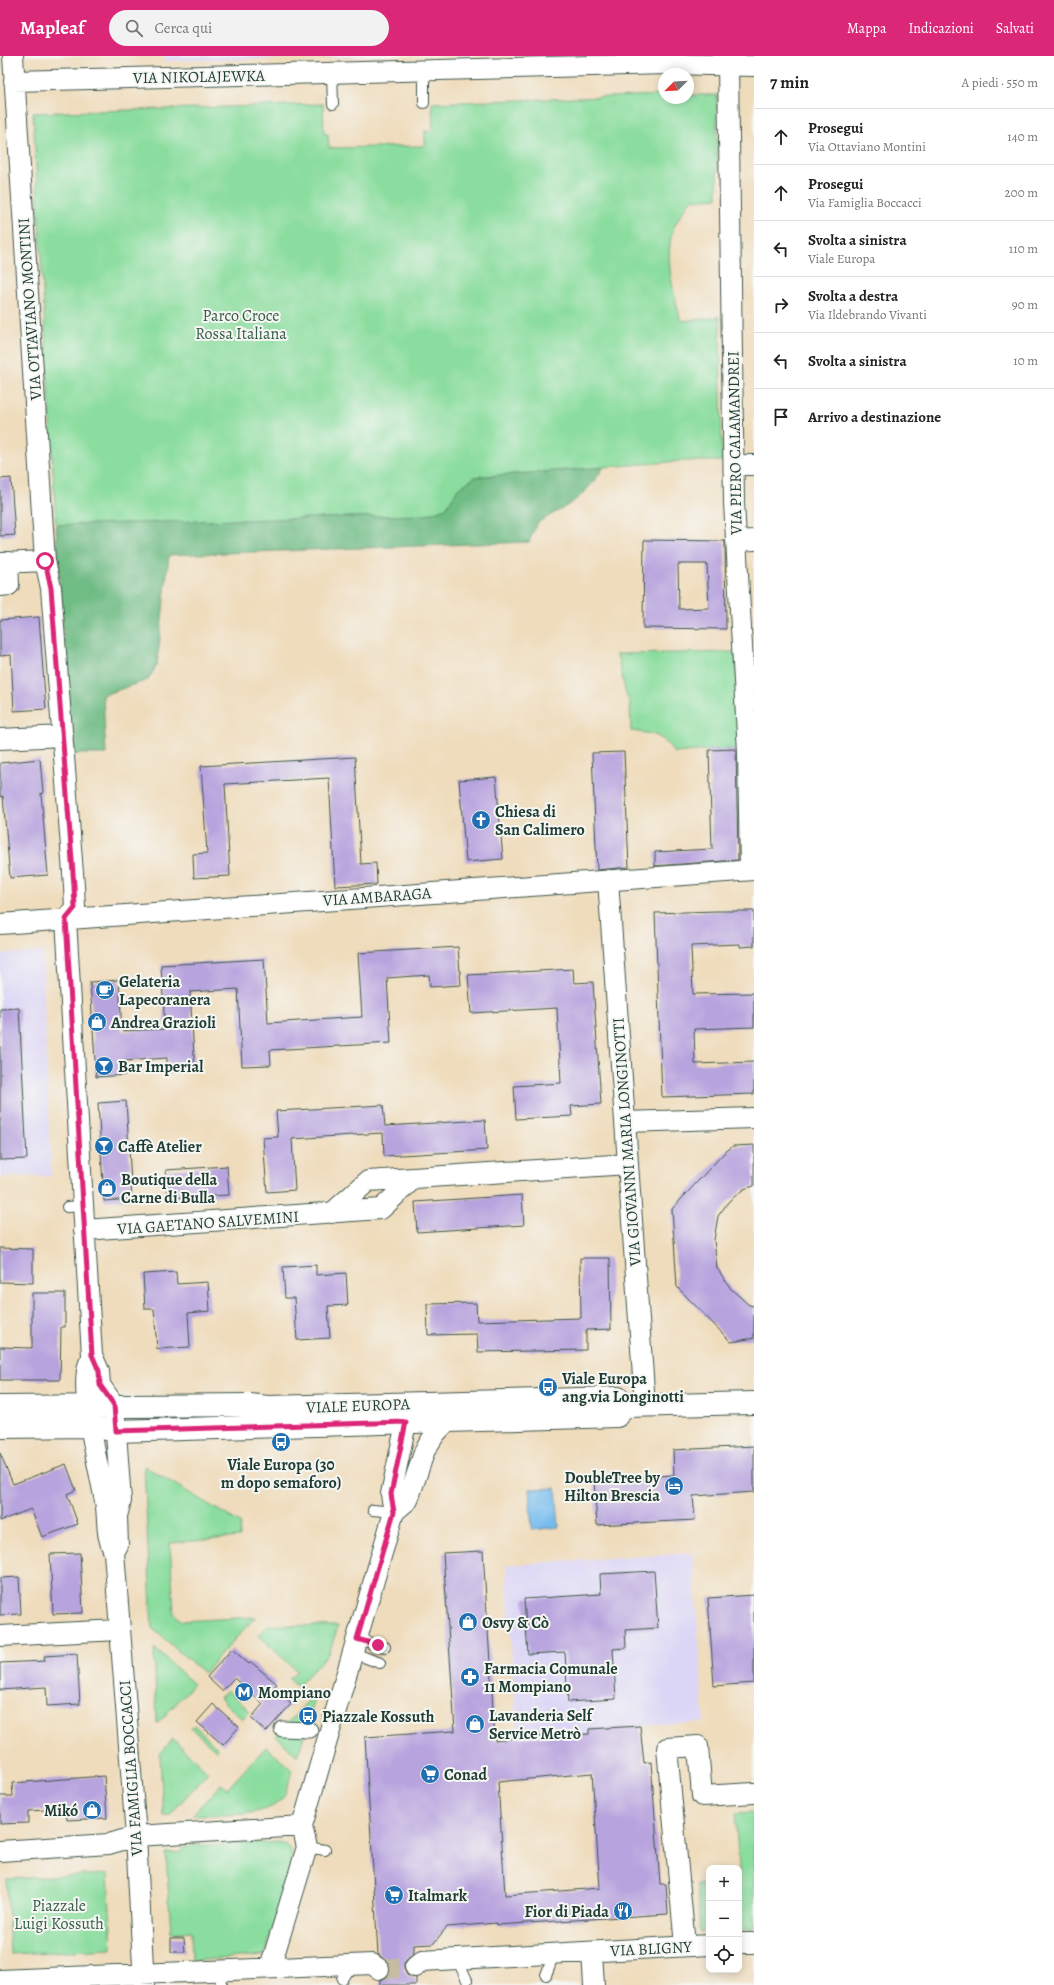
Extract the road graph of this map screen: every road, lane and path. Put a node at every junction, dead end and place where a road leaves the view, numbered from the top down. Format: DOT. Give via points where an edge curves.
graph roads {
  1 [pos="13,56"];
  2 [pos="647,60"];
  3 [pos="728,64"];
  4 [pos="754,66"];
  5 [pos="424,70"];
  6 [pos="332,73"];
  7 [pos="14,81"];
  8 [pos="424,103"];
  9 [pos="333,104"];
  10 [pos="734,465"];
  11 [pos="754,465"];
  12 [pos="745,541"];
  13 [pos="45,561"];
  14 [pos="4,562"];
  15 [pos="5,586"];
  16 [pos="63,736"];
  17 [pos="0,739"];
  18 [pos="752,870"];
  19 [pos="608,880"];
  20 [pos="66,919"];
  21 [pos="0,924"];
  22 [pos="754,1118"];
  23 [pos="625,1122"];
  24 [pos="628,1164"];
  25 [pos="413,1179"];
  26 [pos="332,1213"];
  27 [pos="84,1230"];
  28 [pos="92,1355"];
  29 [pos="485,1402"];
  30 [pos="754,1403"];
  31 [pos="88,1405"];
  32 [pos="114,1405"];
  33 [pos="635,1406"];
  34 [pos="0,1407"];
  35 [pos="406,1422"];
  36 [pos="446,1422"];
  37 [pos="92,1426"];
  38 [pos="0,1427"];
  39 [pos="116,1431"];
  40 [pos="373,1510"];
  41 [pos="394,1512"];
  42 [pos="114,1552"];
  43 [pos="119,1630"];
  44 [pos="0,1636"];
  45 [pos="355,1646"];
  46 [pos="385,1647"];
  47 [pos="380,1663"];
  48 [pos="282,1729"];
  49 [pos="310,1730"];
  50 [pos="754,1793"];
  51 [pos="302,1826"];
  52 [pos="136,1836"];
  53 [pos="0,1851"];
  54 [pos="754,1943"];
  55 [pos="742,1944"];
  56 [pos="706,1945"];
  57 [pos="685,1946"];
  58 [pos="592,1952"];
  59 [pos="554,1954"];
  60 [pos="457,1959"];
  61 [pos="417,1961"];
  62 [pos="376,1963"];
  63 [pos="270,1968"];
  64 [pos="546,1975"];
  65 [pos="219,1978"];
  66 [pos="144,1979"];
  67 [pos="0,1980"];
  68 [pos="467,1980"];
  69 [pos="594,1985"];
  1 -- 7 [label="street, VIA OTTAVIANO MONTINI"];
  2 -- 3 [label="street, VIA NIKOLAJEWKA"];
  2 -- 5 [label="street, VIA NIKOLAJEWKA"];
  3 -- 4 [label="street, VIA NIKOLAJEWKA"];
  3 -- 10 [label="street, VIA PIERO CALAMANDREI"];
  5 -- 6 [label="street, VIA NIKOLAJEWKA"];
  5 -- 8 [label="lane"];
  6 -- 7 [label="street, VIA NIKOLAJEWKA"];
  6 -- 9 [label="lane"];
  7 -- 13 [label="street, VIA OTTAVIANO MONTINI"];
  10 -- 11 [label="street"];
  10 -- 12 [label="street, VIA PIERO CALAMANDREI"];
  12 -- 18 [label="street, VIA PIERO CALAMANDREI"];
  13 -- 14 [label="street"];
  13 -- 16 [label="street, VIA OTTAVIANO MONTINI" via="51,588"];
  14 -- 15 [label="street"];
  16 -- 17 [label="street"];
  16 -- 20 [label="street, VIA OTTAVIANO MONTINI" via="75,908"];
  18 -- 19 [label="street, VIA AMBARAGA"];
  19 -- 20 [label="street, VIA AMBARAGA"];
  19 -- 23 [label="street, VIA GIOVANNI MARIA LONGINOTTI"];
  20 -- 21 [label="street, VIA AMBARAGA"];
  20 -- 27 [label="street, VIA FAMIGLIA BOCCACCI" via="75,1207"];
  22 -- 23 [label="street"];
  23 -- 24 [label="street, VIA GIOVANNI MARIA LONGINOTTI"];
  24 -- 25 [label="street"];
  24 -- 33 [label="street, VIA GIOVANNI MARIA LONGINOTTI"];
  25 -- 26 [label="street, VIA GAETANO SALVEMINI" via="381,1209"];
  25 -- 26 [label="street" via="368,1181"];
  26 -- 27 [label="street, VIA GAETANO SALVEMINI"];
  27 -- 28 [label="street, VIA FAMIGLIA BOCCACCI"];
  28 -- 31 [label="street, VIA FAMIGLIA BOCCACCI" via="86,1370"];
  28 -- 32 [label="street, VIA FAMIGLIA BOCCACCI" via="99,1371 100,1385"];
  29 -- 32 [label="street, VIALE EUROPA" via="268,1408 250,1404"];
  29 -- 33 [label="street, VIALE EUROPA" via="618,1398"];
  29 -- 35 [label="street" via="472,1410 421,1410 410,1416"];
  30 -- 33 [label="street, VIALE EUROPA"];
  31 -- 32 [label="street, VIALE EUROPA"];
  31 -- 34 [label="street, VIALE EUROPA"];
  31 -- 37 [label="street, VIA FAMIGLIA BOCCACCI"];
  32 -- 39 [label="street, VIA FAMIGLIA BOCCACCI"];
  33 -- 36 [label="street, VIALE EUROPA" via="618,1416"];
  35 -- 36 [label="street, VIALE EUROPA"];
  35 -- 39 [label="street, VIALE EUROPA"];
  35 -- 41 [label="street" via="391,1494"];
  36 -- 41 [label="street" via="425,1450 408,1500"];
  37 -- 38 [label="street, VIALE EUROPA"];
  37 -- 39 [label="street, VIALE EUROPA"];
  37 -- 42 [label="street, VIA FAMIGLIA BOCCACCI" via="106,1508 108,1540"];
  39 -- 42 [label="street, VIA FAMIGLIA BOCCACCI" via="121,1501 117,1516 118,1545"];
  40 -- 41 [label="lane"];
  41 -- 45 [label="street"];
  42 -- 43 [label="street, VIA FAMIGLIA BOCCACCI"];
  43 -- 44 [label="street"];
  43 -- 52 [label="street, VIA FAMIGLIA BOCCACCI"];
  45 -- 46 [label="lane"];
  45 -- 47 [label="lane"];
  45 -- 51 [label="street"];
  48 -- 49 [label="street"];
  50 -- 57 [label="street" via="702,1796 698,1746 667,1748"];
  51 -- 52 [label="street"];
  51 -- 63 [label="street" via="316,1849"];
  52 -- 53 [label="street" via="108,1844"];
  52 -- 66 [label="street, VIA FAMIGLIA BOCCACCI"];
  54 -- 55 [label="street"];
  56 -- 57 [label="street, VIA BLIGNY"];
  57 -- 58 [label="street, VIA BLIGNY"];
  58 -- 59 [label="street, VIA BLIGNY"];
  58 -- 69 [label="street, VIA BLIGNY"];
  59 -- 60 [label="street, VIA BLIGNY"];
  59 -- 64 [label="lane"];
  60 -- 61 [label="street, VIA BLIGNY"];
  60 -- 68 [label="lane"];
  62 -- 63 [label="street" via="346,1972"];
  63 -- 65 [label="street"];
  65 -- 66 [label="street"];
  66 -- 67 [label="street"];
}
